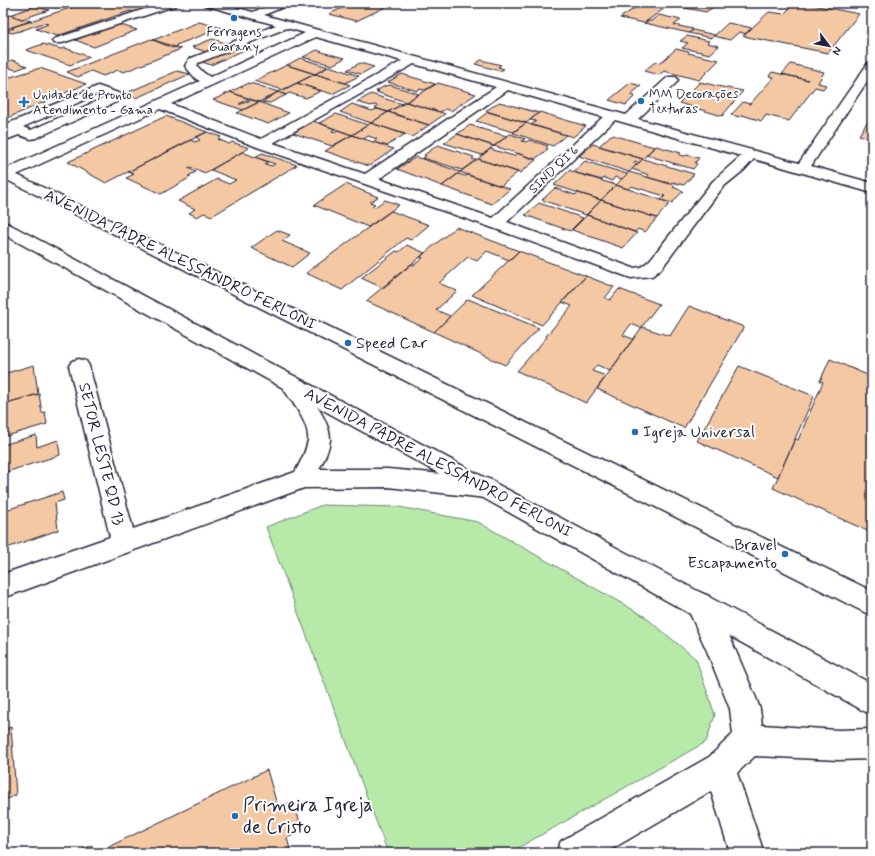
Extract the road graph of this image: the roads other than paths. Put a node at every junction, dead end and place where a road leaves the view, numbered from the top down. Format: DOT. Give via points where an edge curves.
graph roads {
  1 [pos="174,3"];
  2 [pos="208,3"];
  3 [pos="284,3"];
  4 [pos="254,16"];
  5 [pos="286,25"];
  6 [pos="315,33"];
  7 [pos="58,41"];
  8 [pos="412,60"];
  9 [pos="872,65"];
  10 [pos="672,80"];
  11 [pos="209,82"];
  12 [pos="505,87"];
  13 [pos="160,104"];
  14 [pos="611,117"];
  15 [pos="628,121"];
  16 [pos="19,130"];
  17 [pos="3,137"];
  18 [pos="262,144"];
  19 [pos="750,155"];
  20 [pos="802,169"];
  21 [pos="5,173"];
  22 [pos="367,180"];
  23 [pos="872,188"];
  24 [pos="496,224"];
  25 [pos="3,227"];
  26 [pos="79,366"];
  27 [pos="289,382"];
  28 [pos="303,479"];
  29 [pos="486,488"];
  30 [pos="124,542"];
  31 [pos="3,586"];
  32 [pos="872,604"];
  33 [pos="699,605"];
  34 [pos="872,700"];
  35 [pos="749,740"];
  36 [pos="872,744"];
  37 [pos="720,768"];
  38 [pos="573,853"];
  39 [pos="747,853"];
  1 -- 7 [label="street"];
  2 -- 4 [label="street"];
  3 -- 4 [label="street"];
  4 -- 5 [label="street"];
  5 -- 6 [label="street"];
  5 -- 11 [label="street" via="221,48 193,61 191,66 194,70"];
  6 -- 8 [label="street"];
  6 -- 11 [label="street"];
  8 -- 12 [label="street"];
  8 -- 18 [label="street"];
  9 -- 20 [label="street"];
  10 -- 15 [label="street"];
  11 -- 13 [label="street"];
  12 -- 14 [label="street"];
  12 -- 22 [label="street"];
  13 -- 18 [label="street"];
  13 -- 21 [label="street"];
  14 -- 15 [label="street"];
  14 -- 24 [label="street, SIND QI 6"];
  15 -- 19 [label="street"];
  16 -- 16 [label="street" via="31,135 117,97 98,90 12,127"];
  16 -- 17 [label="street"];
  18 -- 22 [label="street"];
  19 -- 20 [label="street"];
  19 -- 24 [label="street" via="718,184 655,265 646,272 631,273"];
  20 -- 23 [label="street"];
  21 -- 32 [label="street, AVENIDA PADRE ALESSANDRO FERLONI"];
  22 -- 24 [label="street"];
  25 -- 27 [label="street, AVENIDA PADRE ALESSANDRO FERLONI"];
  26 -- 30 [label="street, SETOR LESTE QD 13"];
  27 -- 28 [label="street" via="311,415 319,438"];
  27 -- 29 [label="street, AVENIDA PADRE ALESSANDRO FERLONI"];
  28 -- 29 [label="street" via="388,478"];
  28 -- 30 [label="street"];
  29 -- 33 [label="street, AVENIDA PADRE ALESSANDRO FERLONI"];
  30 -- 31 [label="street"];
  33 -- 34 [label="street, AVENIDA PADRE ALESSANDRO FERLONI"];
  33 -- 35 [label="street" via="719,645 745,709"];
  35 -- 36 [label="street" via="838,745"];
  35 -- 37 [label="street"];
  37 -- 38 [label="street"];
  37 -- 39 [label="street"];
}
